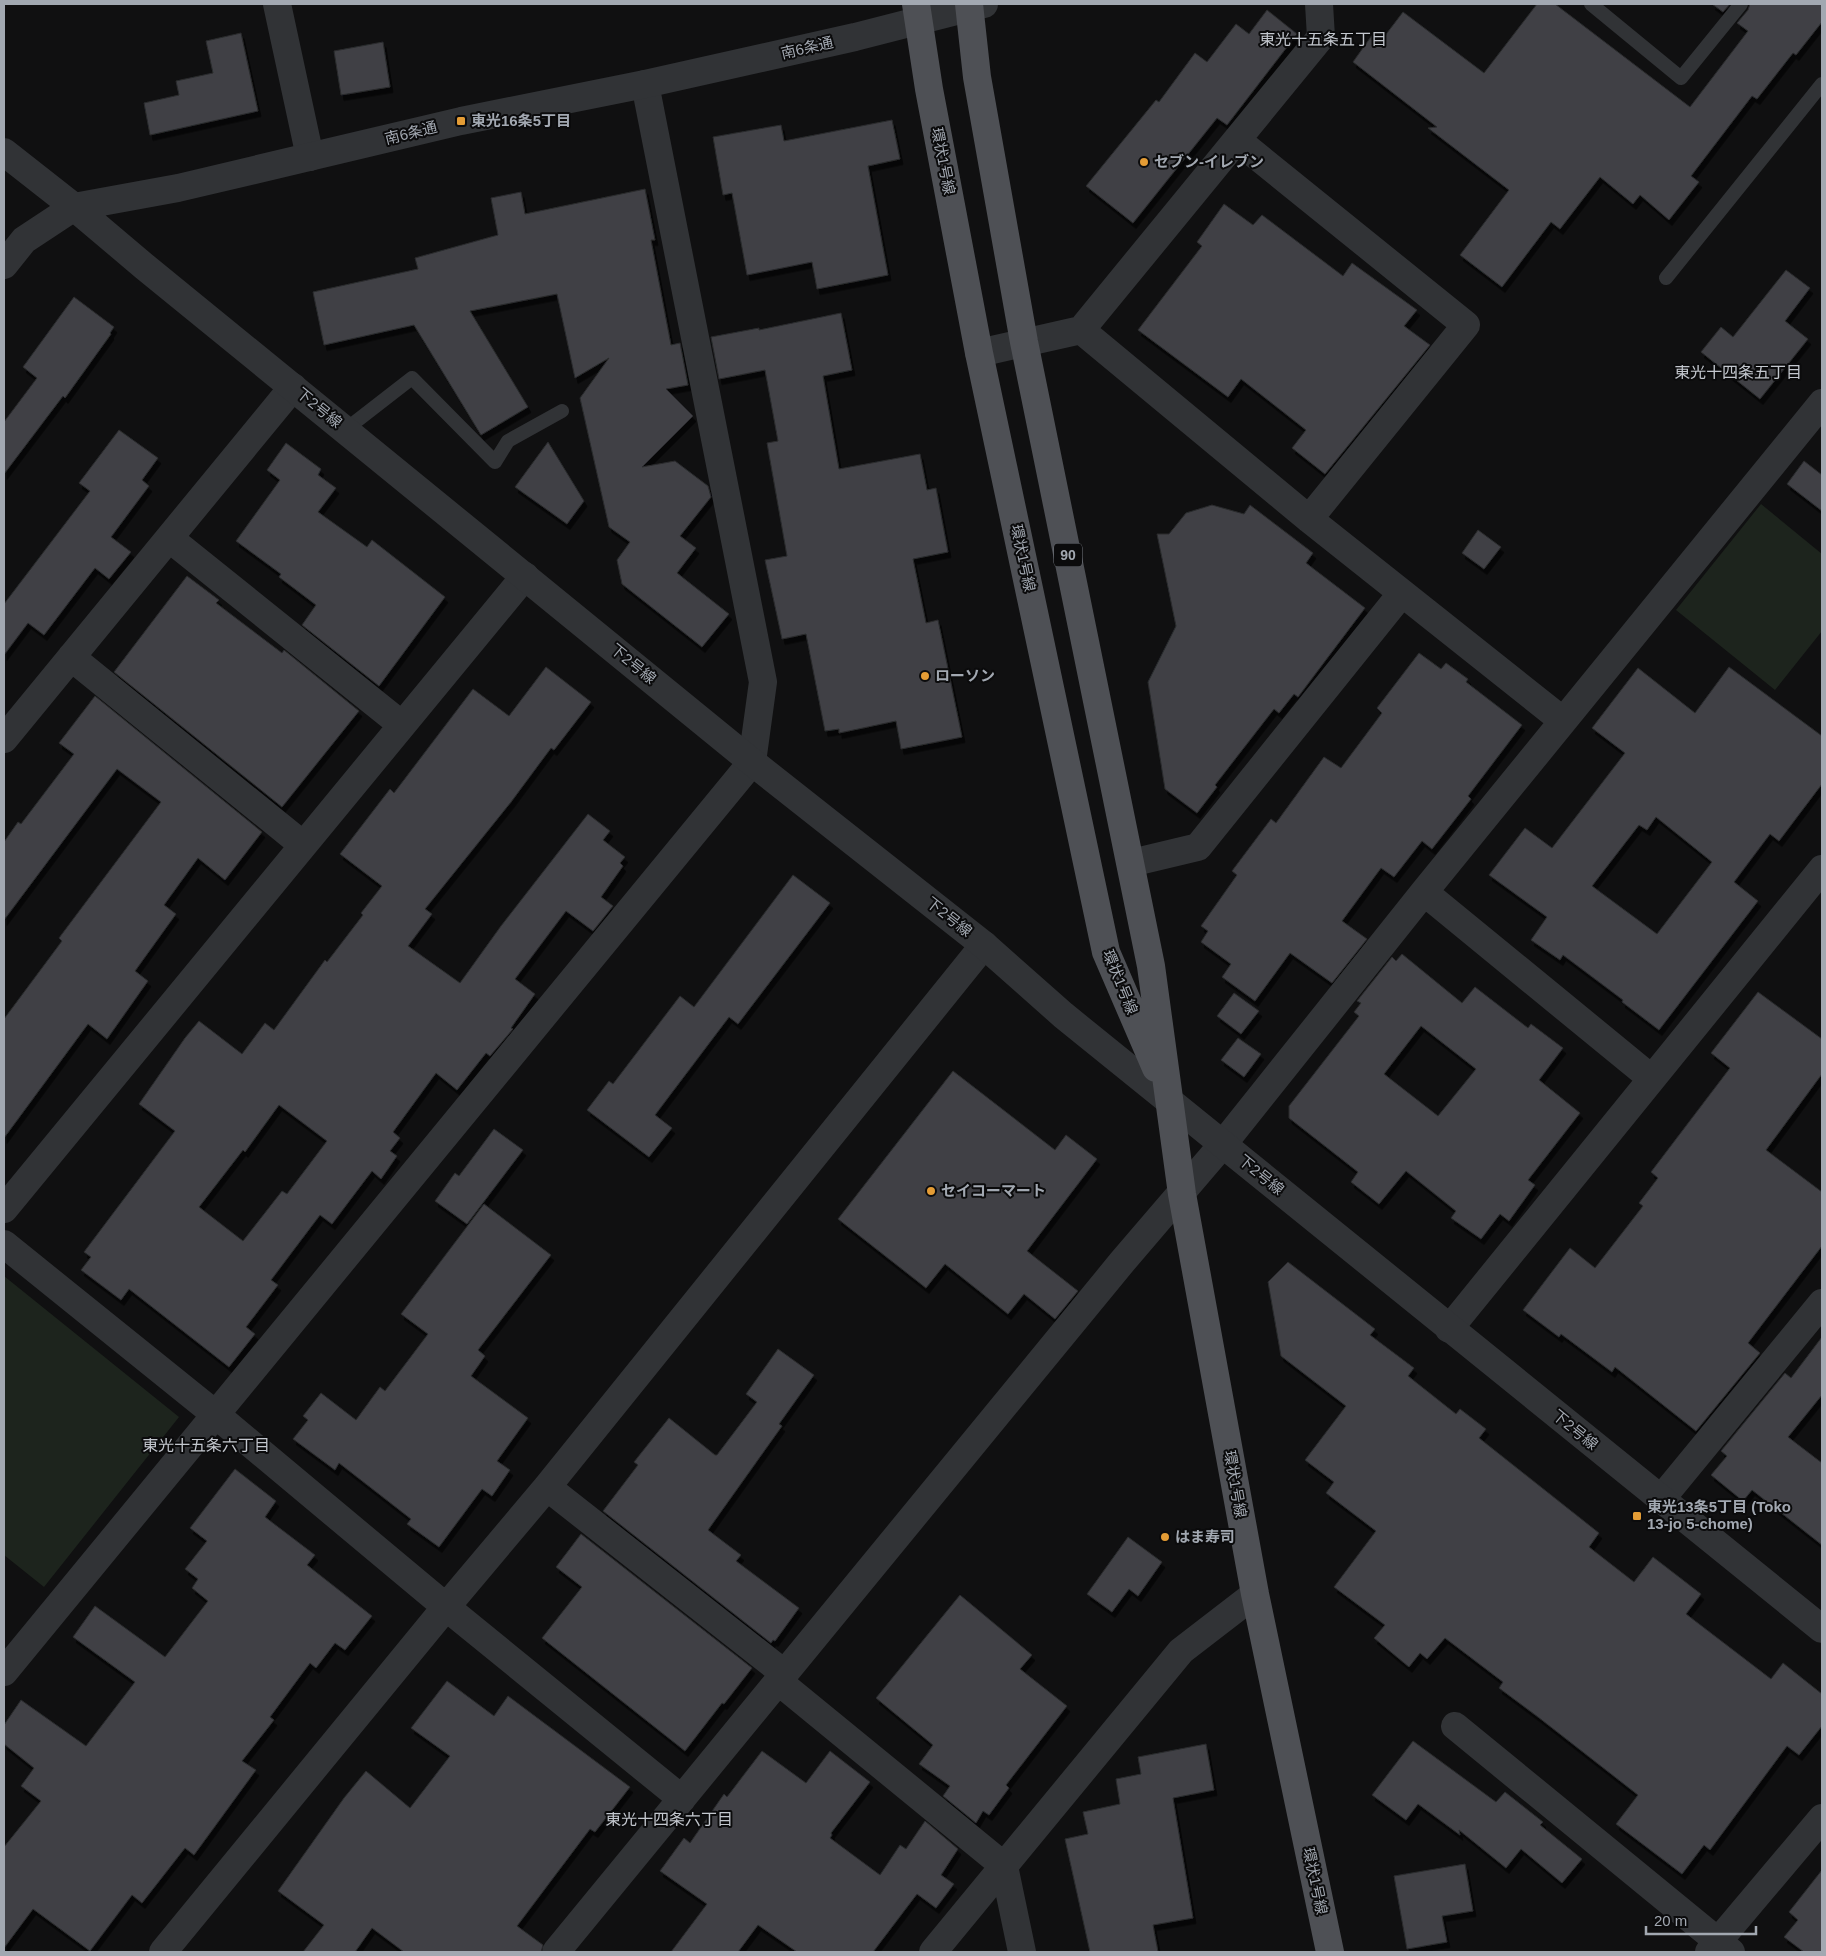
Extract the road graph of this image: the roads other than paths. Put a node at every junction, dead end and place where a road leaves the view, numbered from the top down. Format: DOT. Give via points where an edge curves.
graph roads {
  1 [pos="277,4"];
  2 [pos="1319,4"];
  3 [pos="1591,4"];
  4 [pos="1741,4"];
  5 [pos="974,5"];
  6 [pos="918,13"];
  7 [pos="645,84"];
  8 [pos="1822,84"];
  9 [pos="1236,140"];
  10 [pos="4,152"];
  11 [pos="310,157"];
  12 [pos="74,207"];
  13 [pos="4,265"];
  14 [pos="1666,278"];
  15 [pos="1080,330"];
  16 [pos="1024,342"];
  17 [pos="979,353"];
  18 [pos="293,387"];
  19 [pos="1822,403"];
  20 [pos="562,411"];
  21 [pos="345,430"];
  22 [pos="1309,518"];
  23 [pos="169,538"];
  24 [pos="525,576"];
  25 [pos="1402,593"];
  26 [pos="71,657"];
  27 [pos="1562,720"];
  28 [pos="402,725"];
  29 [pos="4,739"];
  30 [pos="752,762"];
  31 [pos="303,845"];
  32 [pos="1131,863"];
  33 [pos="1822,869"];
  34 [pos="1424,892"];
  35 [pos="984,945"];
  36 [pos="1651,1078"];
  37 [pos="1170,1102"];
  38 [pos="1223,1144"];
  39 [pos="1182,1194"];
  40 [pos="4,1209"];
  41 [pos="4,1244"];
  42 [pos="1822,1304"];
  43 [pos="1449,1329"];
  44 [pos="215,1414"];
  45 [pos="547,1487"];
  46 [pos="1661,1499"];
  47 [pos="1255,1594"];
  48 [pos="446,1607"];
  49 [pos="1822,1629"];
  50 [pos="4,1672"];
  51 [pos="782,1678"];
  52 [pos="1455,1726"];
  53 [pos="682,1799"];
  54 [pos="1822,1818"];
  55 [pos="1004,1866"];
  56 [pos="1719,1949"];
  57 [pos="163,1952"];
  58 [pos="556,1952"];
  59 [pos="933,1952"];
  60 [pos="1022,1952"];
  61 [pos="1330,1952"];
  1 -- 11 [label="street"];
  2 -- 9 [label="street" via="1321,37"];
  3 -- 4 [label="lane" via="1681,78"];
  5 -- 6 [label="street, 南6条通"];
  5 -- 16 [label="main road, 環状1号線 / 90" via="977,77"];
  6 -- 7 [label="street, 南6条通"];
  6 -- 17 [label="main road, 環状1号線 / 90" via="929,89"];
  7 -- 11 [label="street, 南6条通" via="461,121"];
  7 -- 30 [label="street" via="763,682"];
  8 -- 14 [label="lane"];
  9 -- 15 [label="street"];
  9 -- 22 [label="street" via="1466,325"];
  10 -- 12 [label="street, 下2号線"];
  11 -- 12 [label="street, 南6条通" via="178,188"];
  12 -- 13 [label="street, 南6条通" via="24,240"];
  12 -- 18 [label="street, 下2号線"];
  15 -- 16 [label="street"];
  15 -- 22 [label="street"];
  16 -- 17 [label="street"];
  16 -- 32 [label="main road, 環状1号線 / 90"];
  17 -- 37 [label="main road, 環状1号線 / 90" via="1106,952"];
  18 -- 21 [label="street, 下2号線"];
  18 -- 23 [label="street"];
  19 -- 27 [label="street"];
  20 -- 21 [label="lane" via="508,441 495,462 412,378"];
  21 -- 24 [label="street, 下2号線"];
  22 -- 25 [label="street"];
  23 -- 26 [label="street"];
  23 -- 28 [label="street"];
  24 -- 28 [label="street"];
  24 -- 30 [label="street, 下2号線"];
  25 -- 27 [label="street"];
  25 -- 32 [label="street" via="1198,847"];
  26 -- 29 [label="street"];
  26 -- 31 [label="street"];
  27 -- 34 [label="street"];
  28 -- 31 [label="street"];
  30 -- 35 [label="street, 下2号線"];
  30 -- 44 [label="street"];
  31 -- 40 [label="street"];
  32 -- 37 [label="main road, 環状1号線 / 90" via="1151,966"];
  33 -- 36 [label="street"];
  34 -- 36 [label="street"];
  34 -- 38 [label="street"];
  35 -- 37 [label="street, 下2号線" via="1063,1015"];
  35 -- 45 [label="street"];
  36 -- 43 [label="street"];
  37 -- 38 [label="street, 下2号線"];
  37 -- 39 [label="main road, 環状1号線 / 90"];
  38 -- 39 [label="street"];
  38 -- 43 [label="street, 下2号線"];
  39 -- 47 [label="main road, 環状1号線 / 90"];
  39 -- 51 [label="street" via="1122,1262"];
  41 -- 44 [label="street"];
  42 -- 46 [label="street"];
  43 -- 46 [label="street, 下2号線"];
  44 -- 48 [label="street"];
  44 -- 50 [label="street"];
  45 -- 48 [label="street"];
  45 -- 51 [label="street"];
  46 -- 49 [label="street, 下2号線"];
  47 -- 55 [label="street" via="1181,1650"];
  47 -- 61 [label="main road, 環状1号線 / 90"];
  48 -- 53 [label="street"];
  48 -- 57 [label="street"];
  51 -- 53 [label="street"];
  51 -- 55 [label="street"];
  52 -- 56 [label="street"];
  53 -- 58 [label="street"];
  54 -- 56 [label="street"];
  55 -- 59 [label="street"];
  55 -- 60 [label="street"];
}
